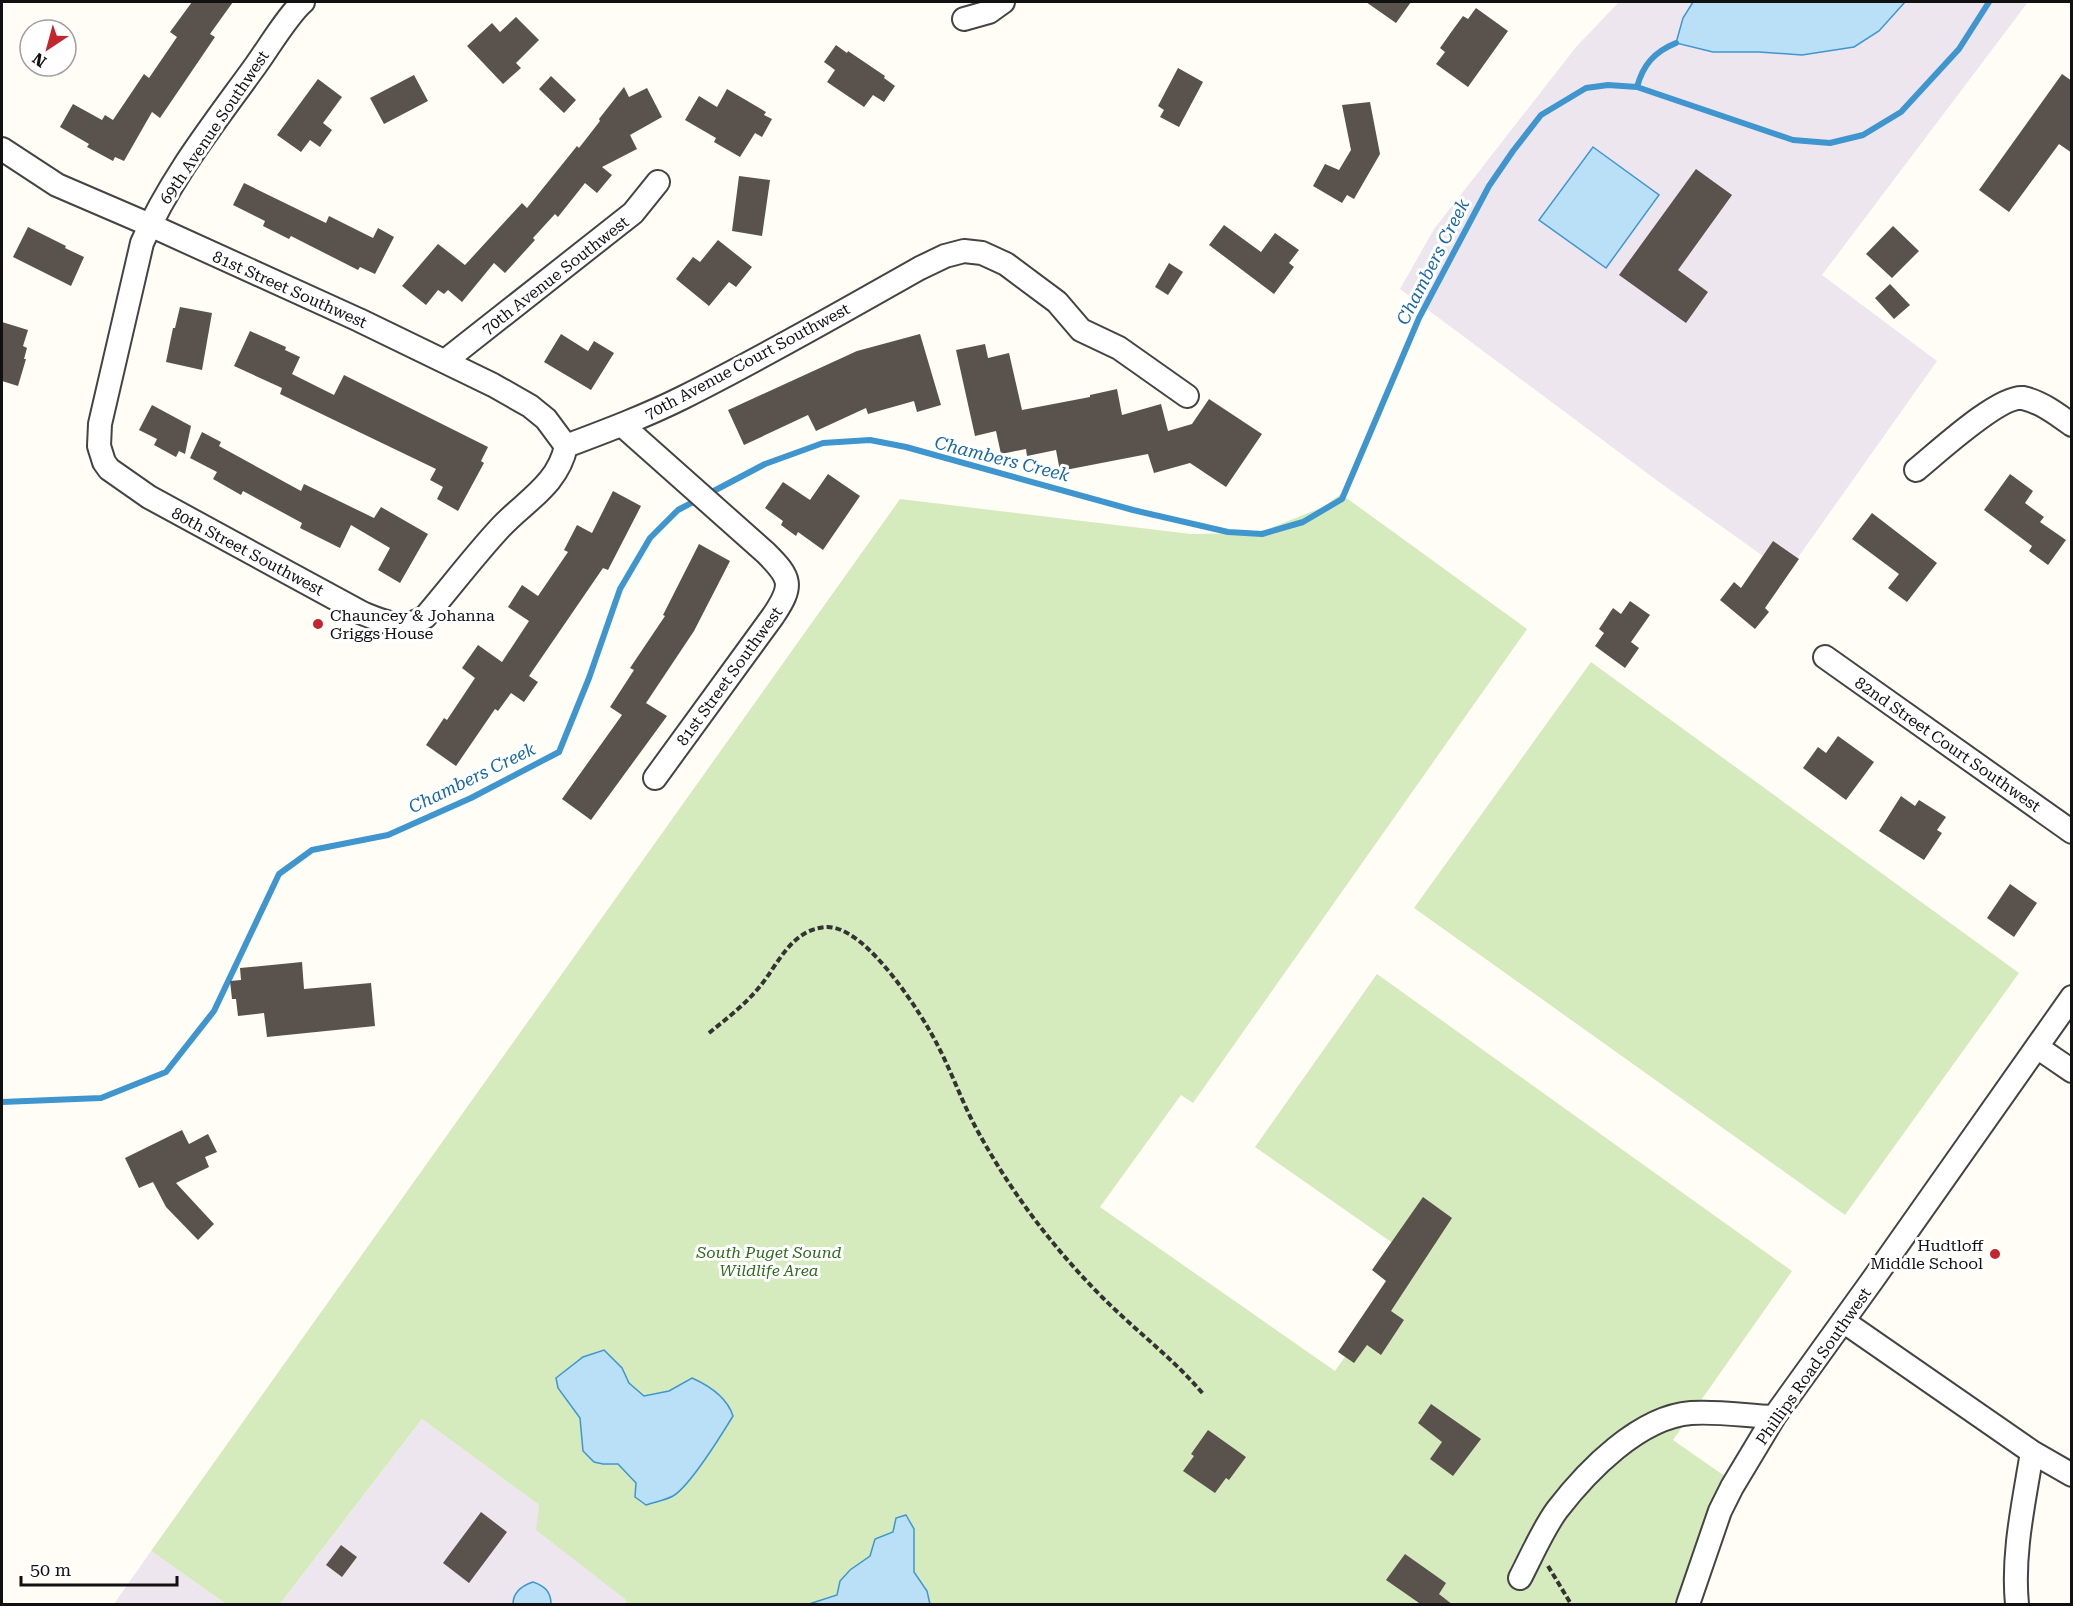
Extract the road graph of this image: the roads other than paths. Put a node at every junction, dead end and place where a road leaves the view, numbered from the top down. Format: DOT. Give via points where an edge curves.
graph roads {
  1 [pos="303,2"];
  2 [pos="1003,2"];
  3 [pos="964,19"];
  4 [pos="2,149"];
  5 [pos="658,182"];
  6 [pos="150,225"];
  7 [pos="445,361"];
  8 [pos="1187,396"];
  9 [pos="2072,424"];
  10 [pos="622,425"];
  11 [pos="566,446"];
  12 [pos="109,469"];
  13 [pos="1916,470"];
  14 [pos="1825,657"];
  15 [pos="655,778"];
  16 [pos="2072,832"];
  17 [pos="2072,997"];
  18 [pos="2037,1047"];
  19 [pos="2072,1071"];
  20 [pos="1843,1321"];
  21 [pos="1774,1417"];
  22 [pos="2031,1452"];
  23 [pos="2072,1475"];
  24 [pos="1520,1578"];
  25 [pos="1688,1605"];
  26 [pos="2017,1605"];
  1 -- 6 [label="street, 69th Avenue Southwest" via="192,154"];
  2 -- 3 [label="street" via="989,12"];
  4 -- 6 [label="street, 81st Street Southwest" via="57,185"];
  5 -- 7 [label="street, 70th Avenue Southwest" via="633,213"];
  6 -- 7 [label="street, 81st Street Southwest"];
  6 -- 12 [label="street, 69th Avenue Southwest" via="142,243 100,424 99,446"];
  7 -- 11 [label="street, 81st Street Southwest" via="530,406 546,419"];
  8 -- 10 [label="street, 70th Avenue Court Southwest" via="1119,348 1081,330 1057,302 1006,264 982,253 964,251 920,268 771,352"];
  9 -- 13 [label="street" via="2033,402 2020,398 2008,401 1992,408"];
  10 -- 11 [label="street, 70th Avenue Court Southwest"];
  10 -- 15 [label="street, 81st Street Southwest" via="779,566 788,585 773,616"];
  11 -- 12 [label="street, 80th Street Southwest" via="555,473 501,527 424,617 399,626 362,613 149,497"];
  14 -- 16 [label="street, 82nd Street Court Southwest"];
  17 -- 18 [label="street, Phillips Road Southwest"];
  18 -- 19 [label="street"];
  18 -- 20 [label="street, Phillips Road Southwest"];
  20 -- 21 [label="street, Phillips Road Southwest"];
  20 -- 22 [label="street"];
  21 -- 24 [label="street" via="1691,1413 1640,1431 1598,1464 1556,1512"];
  21 -- 25 [label="street, Phillips Road Southwest" via="1720,1511"];
  22 -- 23 [label="street"];
  22 -- 26 [label="street" via="2015,1584"];
}
